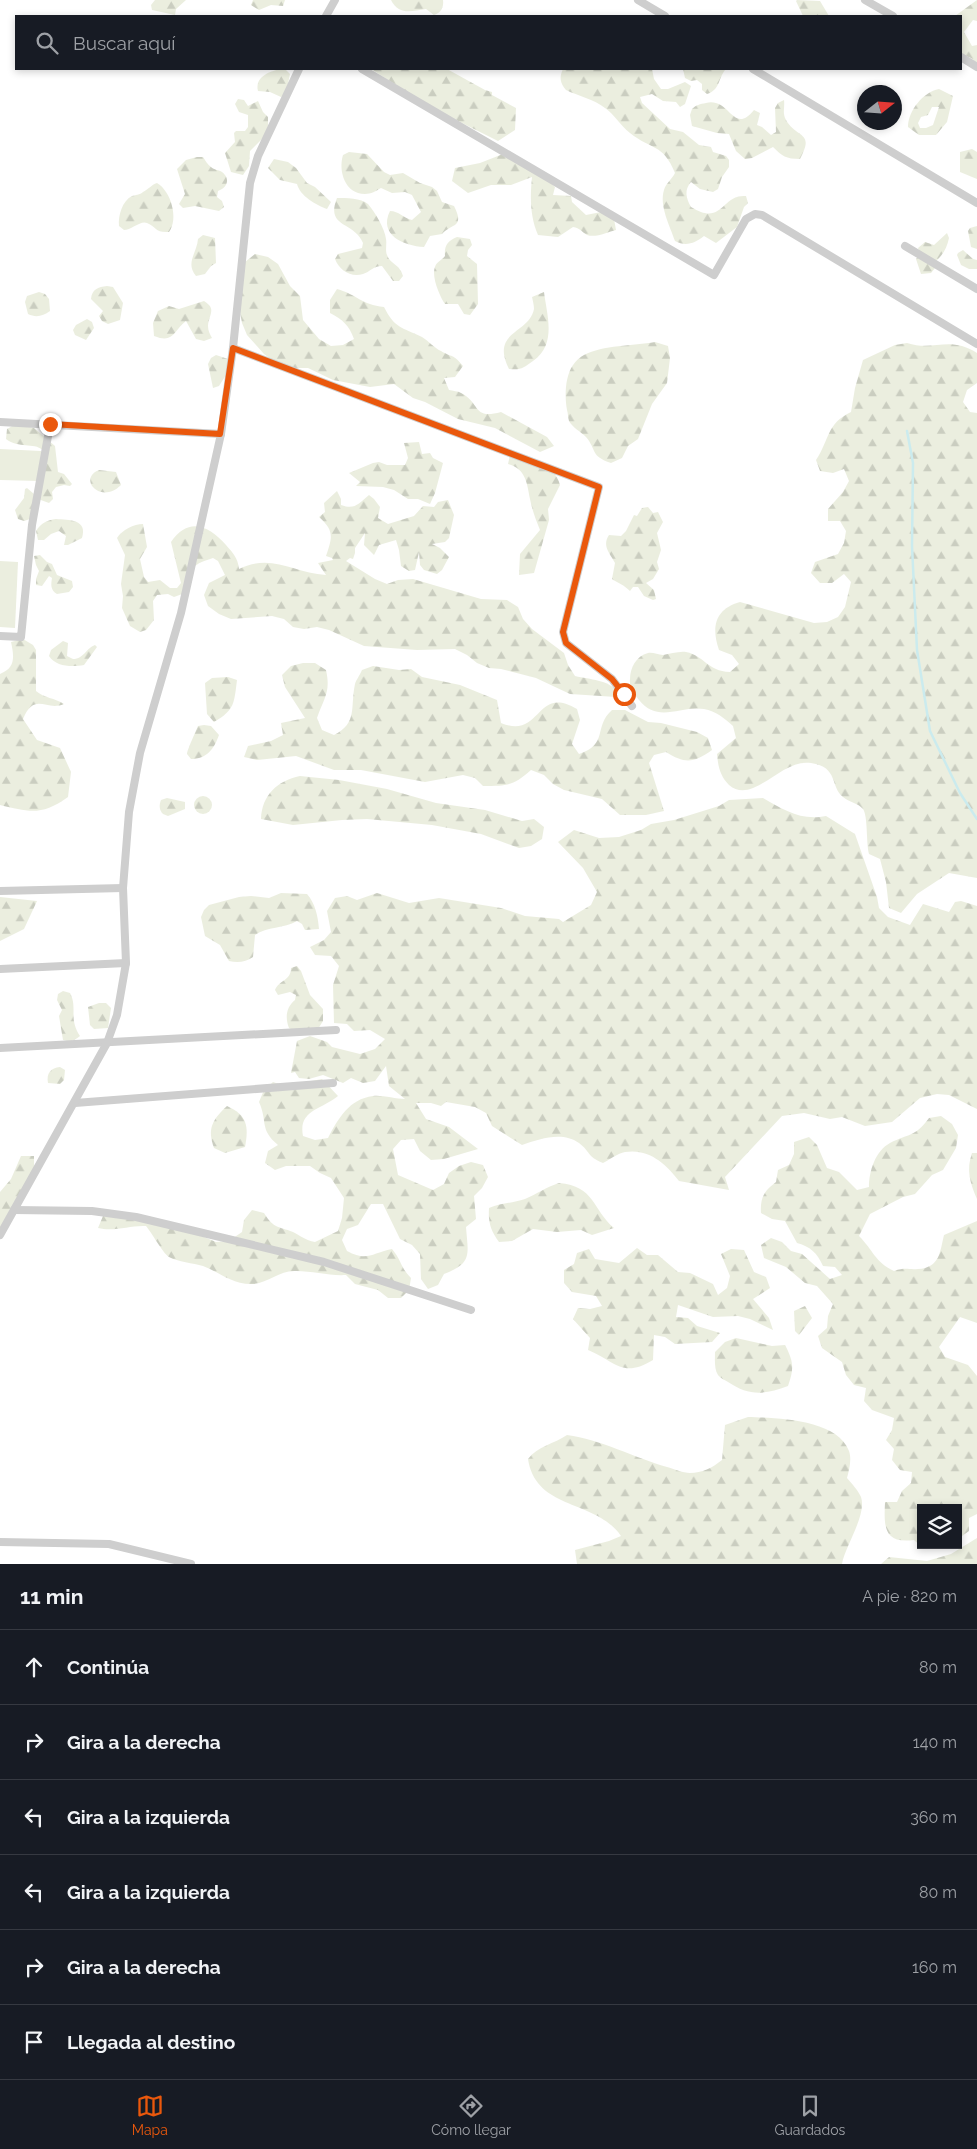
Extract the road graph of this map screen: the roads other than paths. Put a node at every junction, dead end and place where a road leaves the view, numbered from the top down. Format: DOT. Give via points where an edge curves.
graph roads {
  1 [pos="335,0"];
  2 [pos="638,0"];
  3 [pos="866,0"];
  4 [pos="327,15"];
  5 [pos="663,15"];
  6 [pos="891,15"];
  7 [pos="962,58"];
  8 [pos="977,67"];
  9 [pos="299,70"];
  10 [pos="364,70"];
  11 [pos="755,70"];
  12 [pos="977,203"];
  13 [pos="905,246"];
  14 [pos="977,289"];
  15 [pos="977,344"];
  16 [pos="233,348"];
  17 [pos="0,422"];
  18 [pos="50,424"];
  19 [pos="220,434"];
  20 [pos="0,636"];
  21 [pos="632,706"];
  22 [pos="123,888"];
  23 [pos="0,891"];
  24 [pos="126,964"];
  25 [pos="0,969"];
  26 [pos="336,1030"];
  27 [pos="107,1042"];
  28 [pos="0,1048"];
  29 [pos="333,1083"];
  30 [pos="75,1103"];
  31 [pos="14,1210"];
  32 [pos="0,1235"];
  33 [pos="471,1310"];
  34 [pos="0,1542"];
  35 [pos="190,1564"];
  1 -- 4 [label="street"];
  2 -- 5 [label="street"];
  3 -- 6 [label="street"];
  7 -- 8 [label="street"];
  9 -- 16 [label="street" via="258,156 250,183"];
  10 -- 15 [label="street" via="714,275 746,219 755,214 762,215"];
  11 -- 12 [label="street"];
  13 -- 14 [label="street"];
  16 -- 19 [label="street"];
  16 -- 21 [label="street" via="599,487 563,632 566,643 612,679"];
  17 -- 18 [label="street"];
  18 -- 19 [label="street"];
  18 -- 20 [label="street" via="32,525 21,637"];
  19 -- 22 [label="street" via="181,613 140,753 129,812"];
  22 -- 23 [label="street"];
  22 -- 24 [label="street"];
  24 -- 25 [label="street"];
  24 -- 27 [label="street" via="117,1015"];
  26 -- 27 [label="street"];
  27 -- 28 [label="street"];
  27 -- 30 [label="street"];
  29 -- 30 [label="street"];
  30 -- 31 [label="street"];
  31 -- 32 [label="street"];
  31 -- 33 [label="street" via="136,1217 324,1262"];
  34 -- 35 [label="street" via="109,1544"];
}
